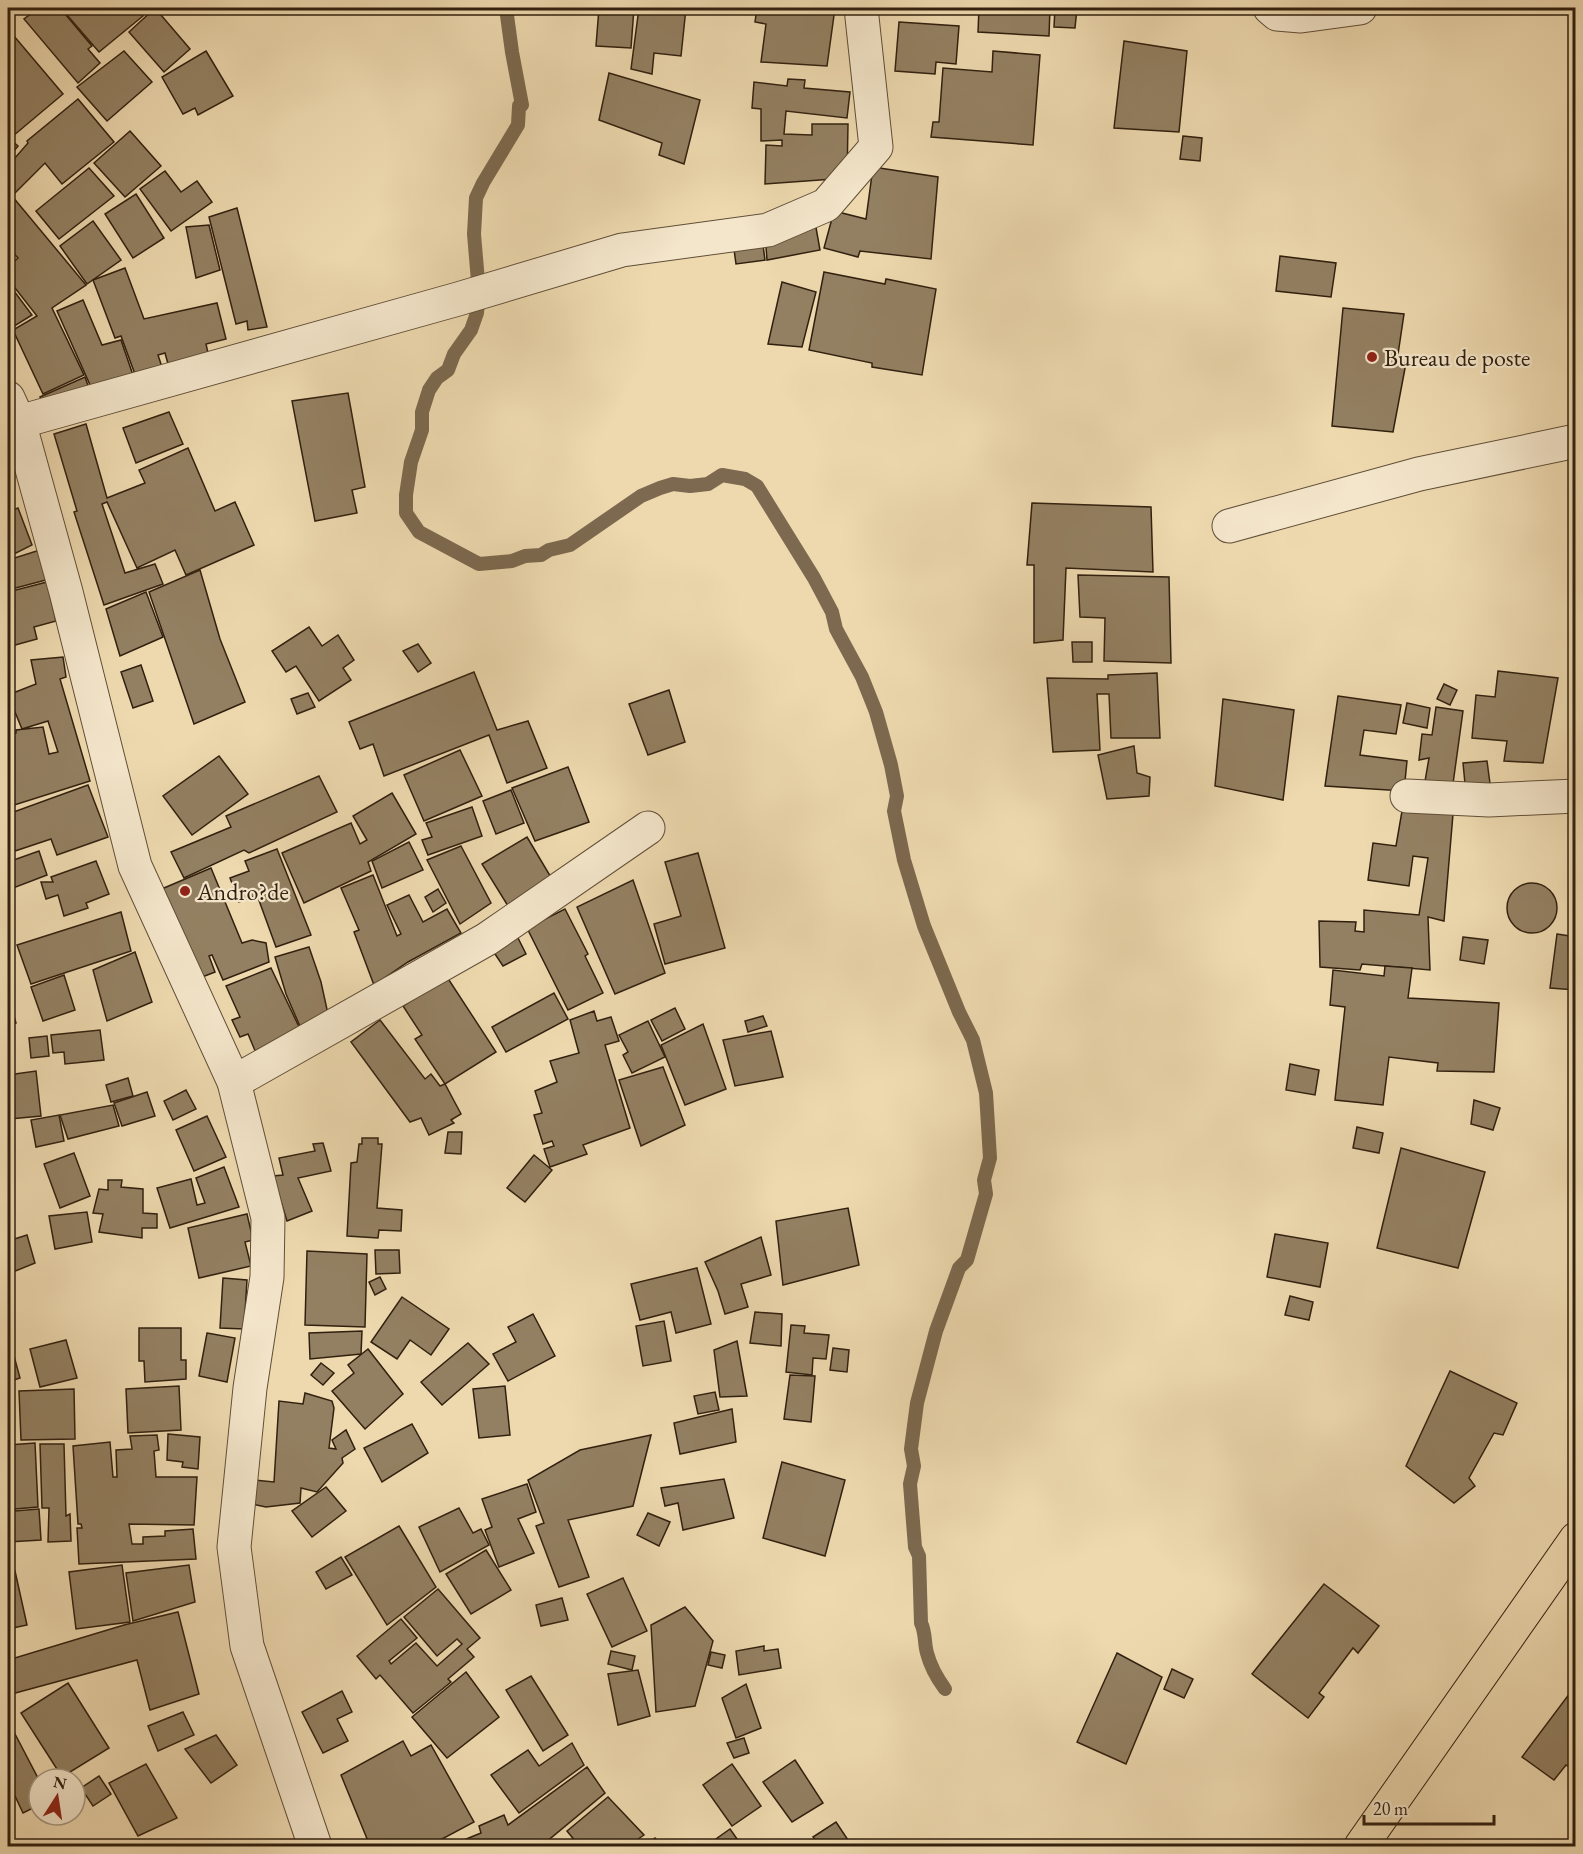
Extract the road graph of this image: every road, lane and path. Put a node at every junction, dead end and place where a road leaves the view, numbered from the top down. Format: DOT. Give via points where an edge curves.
graph roads {
  1 [pos="861,8"];
  2 [pos="1270,8"];
  3 [pos="1360,8"];
  4 [pos="13,410"];
  5 [pos="1575,441"];
  6 [pos="1229,525"];
  7 [pos="1407,796"];
  8 [pos="1575,796"];
  9 [pos="648,828"];
  10 [pos="234,1082"];
  11 [pos="1575,1539"];
  12 [pos="315,1846"];
  13 [pos="1360,1846"];
  1 -- 4 [label="street" via="876,147 826,205 768,230 622,250 458,299"];
  2 -- 3 [label="street" via="1276,14 1301,16"];
  4 -- 10 [label="street" via="66,592 135,866"];
  5 -- 6 [label="street" via="1419,474"];
  7 -- 8 [label="street" via="1490,800"];
  9 -- 10 [label="street" via="487,939"];
  10 -- 12 [label="street" via="268,1218 267,1277 250,1388 234,1547 247,1646"];
  11 -- 13 [label="main road"];
}
